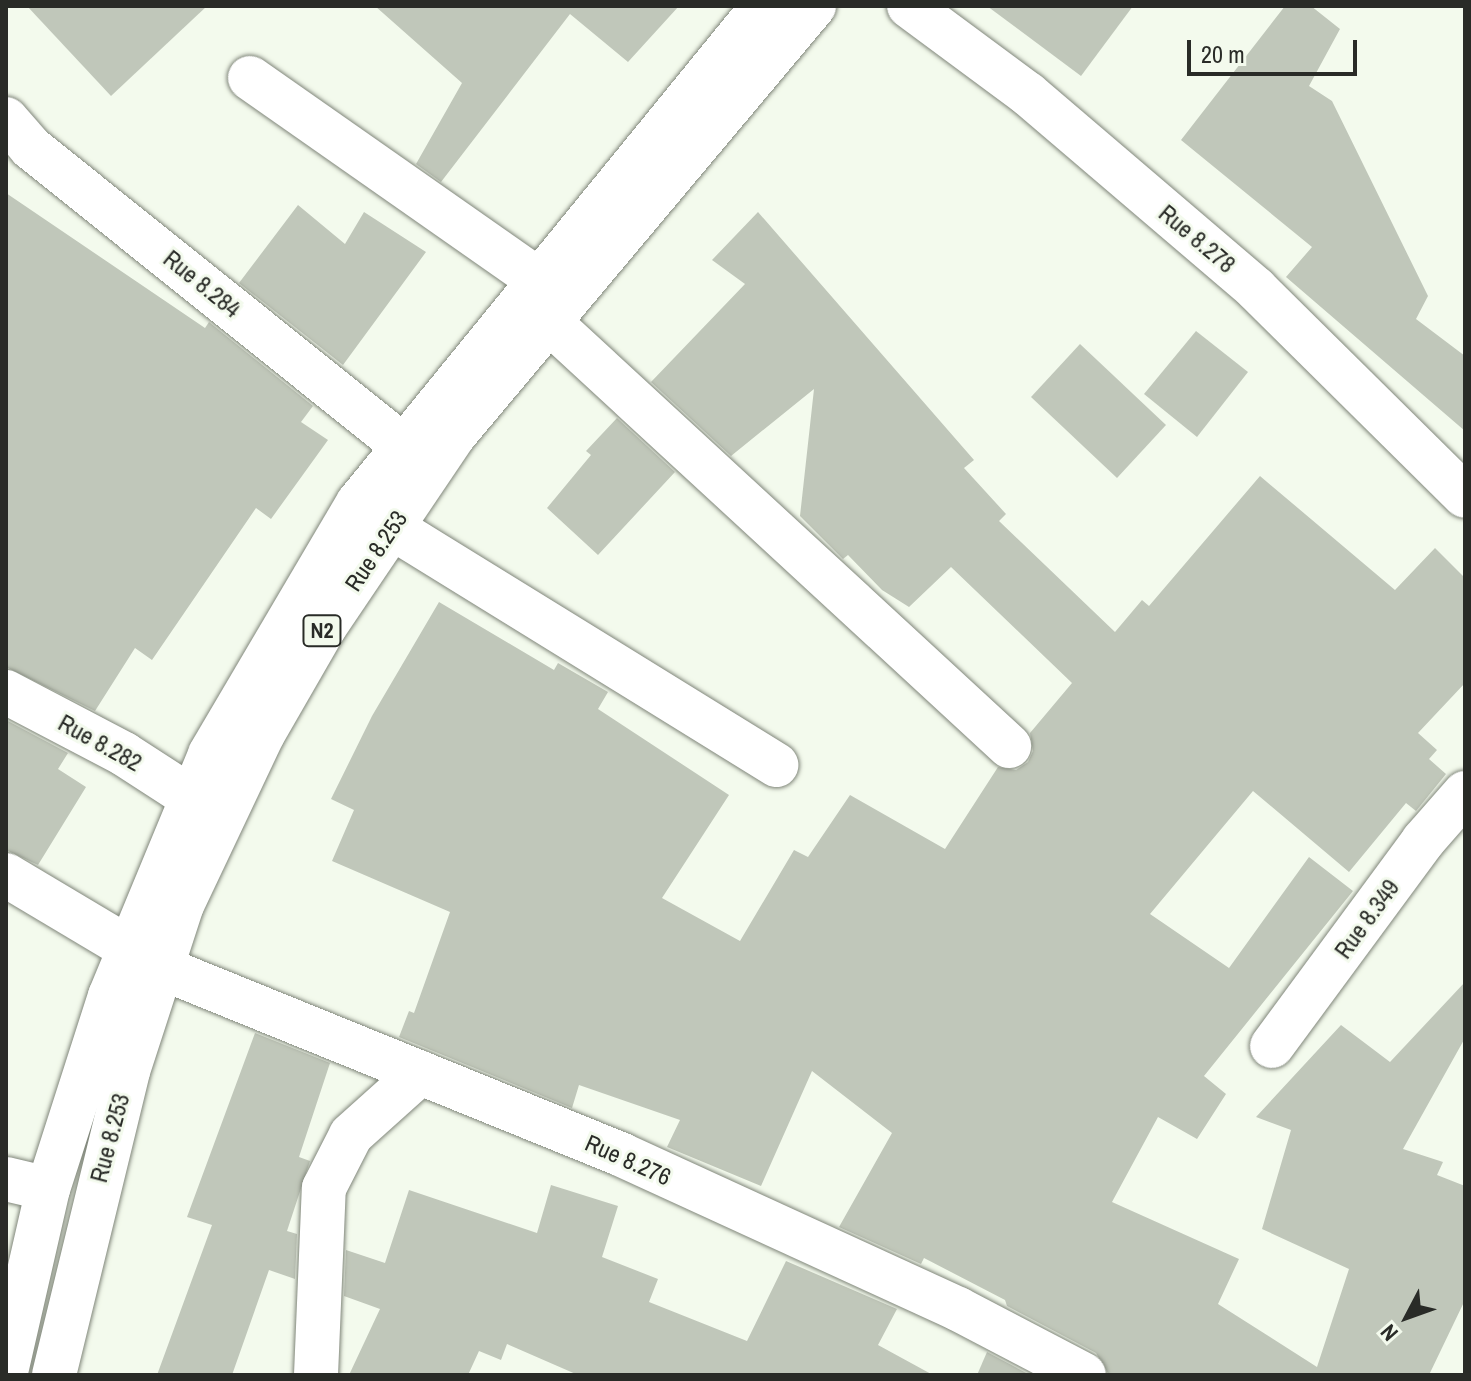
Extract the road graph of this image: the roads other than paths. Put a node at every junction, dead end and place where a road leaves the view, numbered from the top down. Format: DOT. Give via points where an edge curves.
graph roads {
  1 [pos="763,6"];
  2 [pos="814,6"];
  3 [pos="909,6"];
  4 [pos="250,78"];
  5 [pos="6,119"];
  6 [pos="542,299"];
  7 [pos="402,445"];
  8 [pos="1465,496"];
  9 [pos="391,527"];
  10 [pos="6,692"];
  11 [pos="1009,746"];
  12 [pos="777,765"];
  13 [pos="1465,793"];
  14 [pos="192,798"];
  15 [pos="6,875"];
  16 [pos="146,959"];
  17 [pos="1272,1046"];
  18 [pos="420,1073"];
  19 [pos="6,1179"];
  20 [pos="48,1189"];
  21 [pos="6,1372"];
  22 [pos="54,1375"];
  23 [pos="316,1375"];
  24 [pos="1084,1375"];
  1 -- 6 [label="main road, Rue 8.253 / N2"];
  2 -- 6 [label="main road, Rue 8.253 / N2"];
  3 -- 8 [label="main road, Rue 8.278" via="1028,94 1256,289"];
  4 -- 6 [label="main road"];
  5 -- 7 [label="main road, Rue 8.284" via="30,147"];
  6 -- 7 [label="main road, Rue 8.253 / N2"];
  6 -- 9 [label="main road, Rue 8.253 / N2"];
  6 -- 11 [label="main road"];
  7 -- 14 [label="main road, Rue 8.253 / N2" via="358,503 210,754"];
  9 -- 12 [label="main road"];
  9 -- 16 [label="main road, Rue 8.253 / N2" via="263,734 182,905"];
  10 -- 14 [label="main road, Rue 8.282" via="124,754"];
  13 -- 17 [label="main road, Rue 8.349" via="1423,841"];
  14 -- 16 [label="main road, Rue 8.253 / N2"];
  15 -- 16 [label="main road, Rue 8.276"];
  16 -- 18 [label="main road, Rue 8.276"];
  16 -- 20 [label="main road, Rue 8.253 / N2" via="110,996"];
  16 -- 22 [label="main road, Rue 8.253 / N2"];
  18 -- 23 [label="main road" via="351,1135 324,1188"];
  18 -- 24 [label="main road, Rue 8.276" via="622,1155 958,1309"];
  19 -- 20 [label="main road"];
  20 -- 21 [label="main road, Rue 8.253 / N2"];
}
